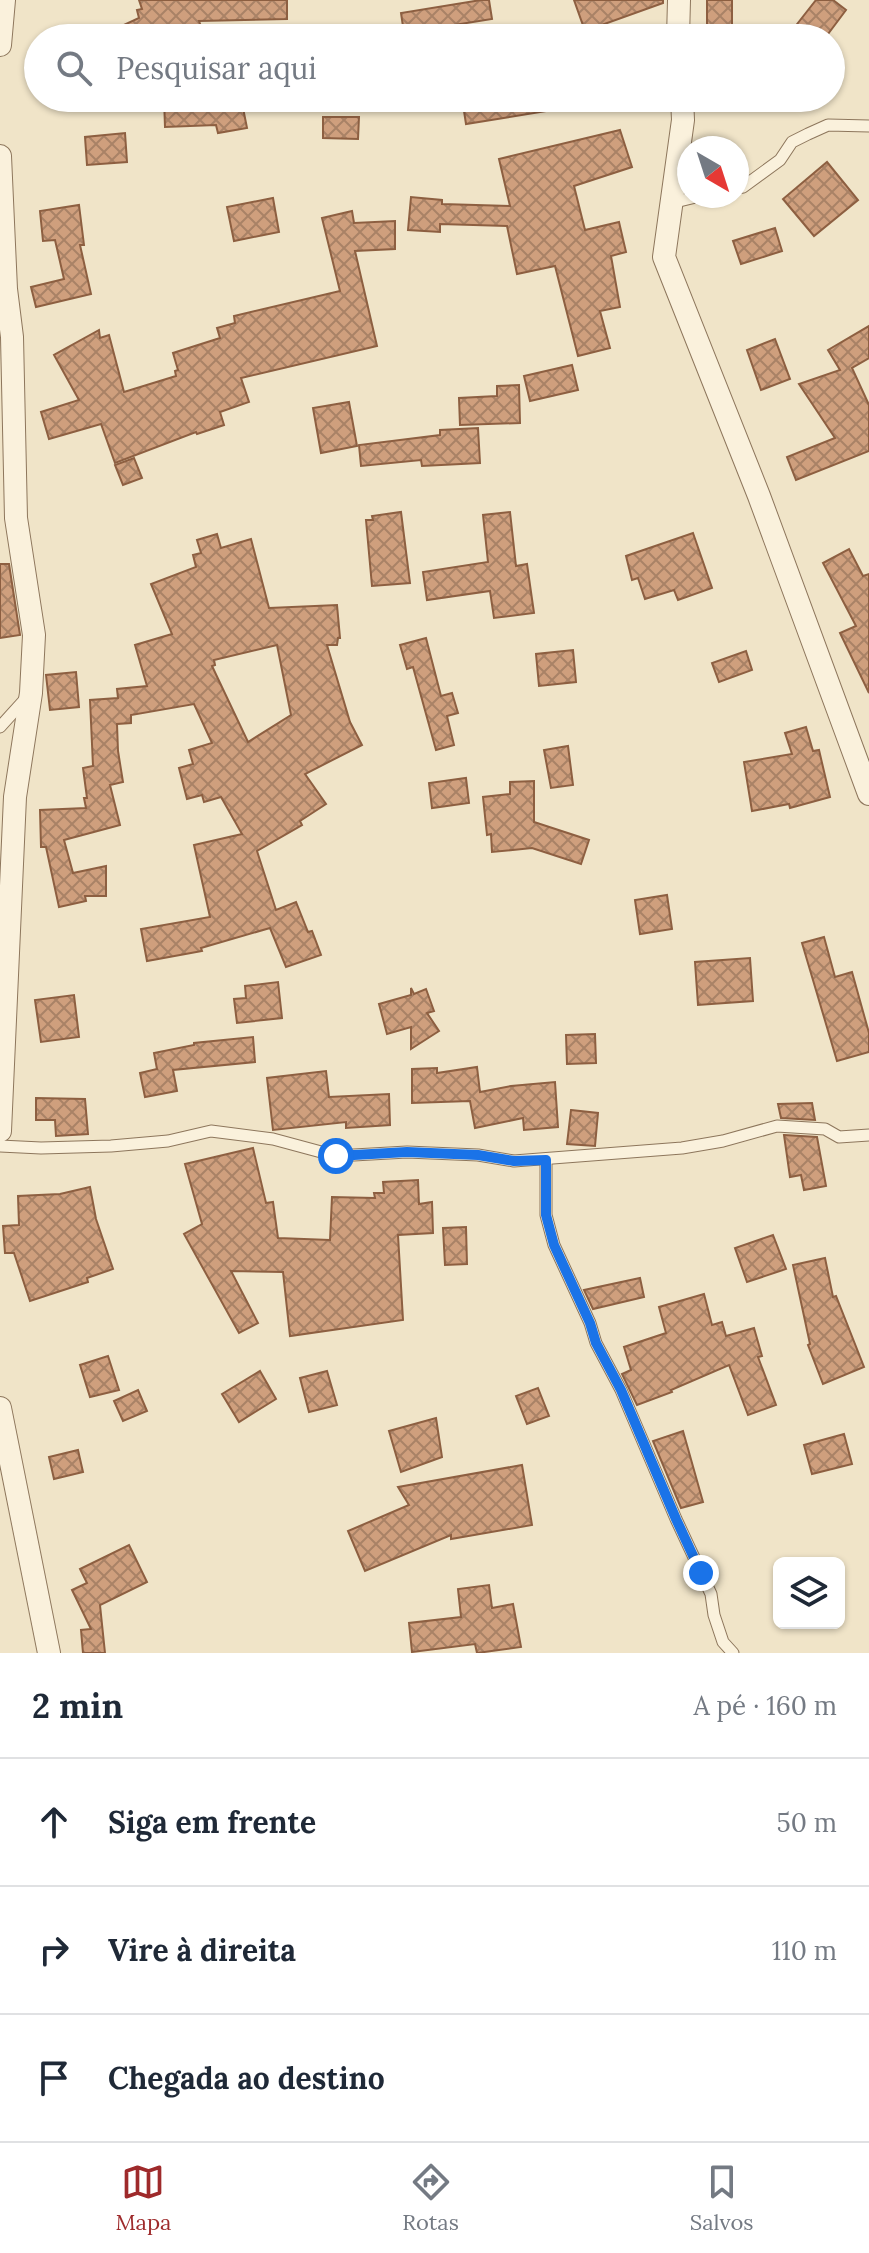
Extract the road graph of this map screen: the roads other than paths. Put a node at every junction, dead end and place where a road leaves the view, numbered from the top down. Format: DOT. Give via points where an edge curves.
graph roads {
  1 [pos="4,0"];
  2 [pos="679,0"];
  3 [pos="678,24"];
  4 [pos="0,45"];
  5 [pos="683,112"];
  6 [pos="869,126"];
  7 [pos="0,156"];
  8 [pos="749,183"];
  9 [pos="677,202"];
  10 [pos="671,203"];
  11 [pos="31,693"];
  12 [pos="0,727"];
  13 [pos="869,794"];
  14 [pos="0,1131"];
  15 [pos="869,1135"];
  16 [pos="0,1146"];
  17 [pos="546,1160"];
  18 [pos="0,1408"];
  19 [pos="49,1653"];
  20 [pos="733,1653"];
  1 -- 4 [label="street"];
  2 -- 3 [label="street"];
  5 -- 10 [label="street"];
  6 -- 8 [label="lane" via="828,125 808,134 792,142 780,160"];
  7 -- 11 [label="street" via="16,518 34,635"];
  9 -- 10 [label="lane"];
  10 -- 13 [label="street" via="664,257"];
  11 -- 12 [label="lane"];
  11 -- 14 [label="street" via="15,797"];
  15 -- 17 [label="lane" via="839,1137 825,1129 777,1126 682,1148"];
  16 -- 17 [label="lane" via="111,1146 211,1131 273,1139 336,1156 407,1152"];
  17 -- 20 [label="lane" via="546,1215 554,1245 711,1594 723,1642"];
  18 -- 19 [label="street"];
}
